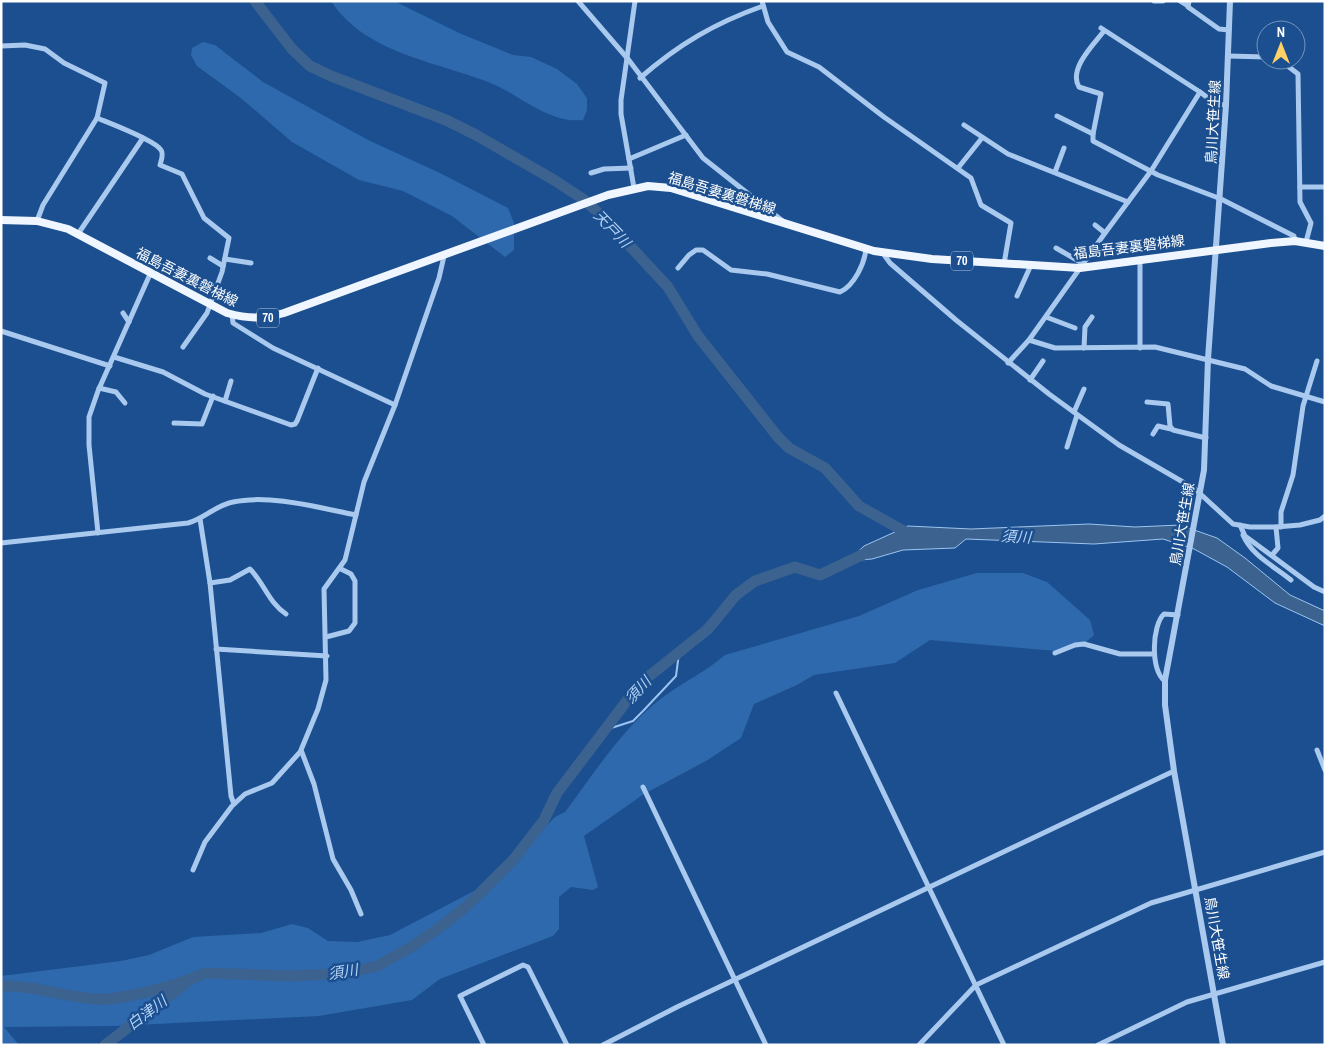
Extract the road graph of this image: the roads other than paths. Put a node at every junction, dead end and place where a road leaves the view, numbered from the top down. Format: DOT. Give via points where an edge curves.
graph roads {
  1 [pos="578,1"];
  2 [pos="635,1"];
  3 [pos="1154,1"];
  4 [pos="1162,1"];
  5 [pos="1180,1"];
  6 [pos="1230,1"];
  7 [pos="1189,3"];
  8 [pos="763,4"];
  9 [pos="1229,30"];
  10 [pos="1,46"];
  11 [pos="1228,56"];
  12 [pos="1256,57"];
  13 [pos="628,60"];
  14 [pos="1293,70"];
  15 [pos="640,78"];
  16 [pos="1200,92"];
  17 [pos="1226,105"];
  18 [pos="1057,116"];
  19 [pos="97,118"];
  20 [pos="964,125"];
  21 [pos="1092,134"];
  22 [pos="686,135"];
  23 [pos="143,138"];
  24 [pos="982,138"];
  25 [pos="1064,148"];
  26 [pos="629,159"];
  27 [pos="631,168"];
  28 [pos="958,168"];
  29 [pos="1151,171"];
  30 [pos="1055,172"];
  31 [pos="590,173"];
  32 [pos="1300,187"];
  33 [pos="1325,187"];
  34 [pos="634,188"];
  35 [pos="1221,200"];
  36 [pos="1128,202"];
  37 [pos="1,220"];
  38 [pos="38,221"];
  39 [pos="1095,224"];
  40 [pos="785,225"];
  41 [pos="1105,233"];
  42 [pos="78,234"];
  43 [pos="1295,241"];
  44 [pos="1306,242"];
  45 [pos="1325,246"];
  46 [pos="866,248"];
  47 [pos="1056,248"];
  48 [pos="1217,248"];
  49 [pos="882,252"];
  50 [pos="444,256"];
  51 [pos="210,258"];
  52 [pos="225,260"];
  53 [pos="1140,260"];
  54 [pos="251,263"];
  55 [pos="1004,264"];
  56 [pos="1031,265"];
  57 [pos="1081,265"];
  58 [pos="224,266"];
  59 [pos="678,268"];
  60 [pos="151,272"];
  61 [pos="1018,296"];
  62 [pos="210,305"];
  63 [pos="123,313"];
  64 [pos="232,315"];
  65 [pos="1046,317"];
  66 [pos="1092,317"];
  67 [pos="129,322"];
  68 [pos="1075,328"];
  69 [pos="1,331"];
  70 [pos="1029,340"];
  71 [pos="183,346"];
  72 [pos="1084,348"];
  73 [pos="1140,348"];
  74 [pos="114,357"];
  75 [pos="1208,359"];
  76 [pos="1043,361"];
  77 [pos="1317,361"];
  78 [pos="1008,363"];
  79 [pos="110,366"];
  80 [pos="318,368"];
  81 [pos="1030,380"];
  82 [pos="232,381"];
  83 [pos="99,388"];
  84 [pos="1084,389"];
  85 [pos="213,396"];
  86 [pos="1305,397"];
  87 [pos="225,401"];
  88 [pos="1147,402"];
  89 [pos="1325,402"];
  90 [pos="125,403"];
  91 [pos="395,406"];
  92 [pos="1076,414"];
  93 [pos="174,423"];
  94 [pos="1173,430"];
  95 [pos="1153,434"];
  96 [pos="1206,438"];
  97 [pos="1067,448"];
  98 [pos="1200,494"];
  99 [pos="356,515"];
  100 [pos="1325,516"];
  101 [pos="200,519"];
  102 [pos="1240,525"];
  103 [pos="1278,527"];
  104 [pos="98,533"];
  105 [pos="1242,533"];
  106 [pos="1,543"];
  107 [pos="1272,555"];
  108 [pos="341,569"];
  109 [pos="1291,580"];
  110 [pos="210,583"];
  111 [pos="1325,592"];
  112 [pos="1179,613"];
  113 [pos="286,614"];
  114 [pos="326,636"];
  115 [pos="216,649"];
  116 [pos="1055,653"];
  117 [pos="1154,654"];
  118 [pos="327,656"];
  119 [pos="1165,681"];
  120 [pos="836,693"];
  121 [pos="1317,750"];
  122 [pos="301,752"];
  123 [pos="1325,770"];
  124 [pos="1174,771"];
  125 [pos="643,787"];
  126 [pos="234,804"];
  127 [pos="1325,852"];
  128 [pos="193,870"];
  129 [pos="930,888"];
  130 [pos="1196,889"];
  131 [pos="361,914"];
  132 [pos="1325,962"];
  133 [pos="736,980"];
  134 [pos="976,985"];
  135 [pos="1215,995"];
  136 [pos="484,1045"];
  137 [pos="567,1045"];
  138 [pos="604,1045"];
  139 [pos="766,1045"];
  140 [pos="919,1045"];
  141 [pos="1004,1045"];
  142 [pos="1098,1045"];
  143 [pos="1223,1045"];
  1 -- 13 [label="street"];
  2 -- 13 [label="street"];
  3 -- 4 [label="street"];
  5 -- 7 [label="street"];
  6 -- 9 [label="street, 鳥川大笹生線"];
  7 -- 9 [label="street" via="1220,29"];
  8 -- 15 [label="street" via="690,39"];
  8 -- 28 [label="street" via="768,22 789,54 819,67"];
  9 -- 11 [label="street, 鳥川大笹生線"];
  10 -- 19 [label="street" via="25,45 45,49 67,65 105,83"];
  11 -- 12 [label="street"];
  11 -- 17 [label="street, 鳥川大笹生線"];
  13 -- 15 [label="street"];
  13 -- 26 [label="street" via="621,114"];
  14 -- 32 [label="street" via="1298,74"];
  15 -- 22 [label="street"];
  16 -- 17 [label="street" via="1216,104"];
  16 -- 21 [label="street" via="1103,29 1079,65 1076,81 1079,88 1101,94"];
  16 -- 29 [label="street"];
  17 -- 35 [label="street, 鳥川大笹生線"];
  18 -- 21 [label="street"];
  19 -- 23 [label="street"];
  19 -- 38 [label="street" via="44,205"];
  20 -- 24 [label="street"];
  21 -- 29 [label="street" via="1095,143"];
  22 -- 26 [label="street"];
  22 -- 40 [label="street" via="712,167"];
  23 -- 42 [label="street"];
  23 -- 52 [label="street" via="162,150 160,165 182,174 204,218 229,238"];
  24 -- 28 [label="street"];
  24 -- 30 [label="street" via="1008,154"];
  25 -- 30 [label="street"];
  26 -- 27 [label="street"];
  27 -- 31 [label="street"];
  27 -- 34 [label="street"];
  28 -- 55 [label="street" via="971,178 982,205 1011,223"];
  29 -- 35 [label="street"];
  29 -- 36 [label="street"];
  30 -- 36 [label="street"];
  32 -- 33 [label="street"];
  32 -- 44 [label="street" via="1300,205 1312,223"];
  34 -- 40 [label="main road, 福島吾妻裏磐梯線 / 70" via="671,188"];
  34 -- 50 [label="main road, 福島吾妻裏磐梯線 / 70"];
  35 -- 43 [label="street" via="1290,233"];
  35 -- 48 [label="street, 鳥川大笹生線"];
  36 -- 41 [label="street"];
  37 -- 38 [label="main road, 福島吾妻裏磐梯線 / 70"];
  38 -- 42 [label="main road, 福島吾妻裏磐梯線 / 70"];
  39 -- 41 [label="street"];
  40 -- 46 [label="main road, 福島吾妻裏磐梯線 / 70"];
  41 -- 57 [label="street"];
  42 -- 60 [label="main road, 福島吾妻裏磐梯線 / 70"];
  43 -- 44 [label="main road, 福島吾妻裏磐梯線 / 70"];
  43 -- 48 [label="main road, 福島吾妻裏磐梯線 / 70"];
  44 -- 45 [label="main road, 福島吾妻裏磐梯線 / 70"];
  46 -- 49 [label="main road, 福島吾妻裏磐梯線 / 70"];
  46 -- 59 [label="street" via="860,270 840,292 767,274 727,269 703,250 689,255"];
  47 -- 57 [label="street"];
  48 -- 53 [label="main road, 福島吾妻裏磐梯線 / 70"];
  48 -- 75 [label="street, 鳥川大笹生線"];
  49 -- 55 [label="main road, 福島吾妻裏磐梯線 / 70"];
  49 -- 78 [label="street" via="890,263"];
  50 -- 64 [label="main road, 福島吾妻裏磐梯線 / 70" via="284,314 251,319"];
  50 -- 91 [label="street"];
  51 -- 58 [label="street"];
  52 -- 54 [label="street"];
  52 -- 58 [label="street"];
  53 -- 57 [label="main road, 福島吾妻裏磐梯線 / 70"];
  53 -- 73 [label="street"];
  55 -- 56 [label="main road, 福島吾妻裏磐梯線 / 70"];
  56 -- 57 [label="main road, 福島吾妻裏磐梯線 / 70"];
  56 -- 61 [label="street"];
  57 -- 65 [label="street"];
  58 -- 62 [label="street"];
  60 -- 62 [label="main road, 福島吾妻裏磐梯線 / 70"];
  60 -- 67 [label="street"];
  62 -- 64 [label="main road, 福島吾妻裏磐梯線 / 70"];
  62 -- 71 [label="street"];
  63 -- 67 [label="street"];
  64 -- 80 [label="street" via="234,323 272,348"];
  65 -- 68 [label="street"];
  65 -- 70 [label="street"];
  66 -- 72 [label="street" via="1085,327"];
  67 -- 74 [label="street"];
  69 -- 79 [label="street"];
  70 -- 72 [label="street" via="1055,348"];
  70 -- 78 [label="street"];
  72 -- 73 [label="street"];
  73 -- 75 [label="street" via="1155,347"];
  74 -- 79 [label="street"];
  74 -- 85 [label="street" via="163,372"];
  75 -- 86 [label="street" via="1245,369 1271,386"];
  75 -- 96 [label="street, 鳥川大笹生線"];
  76 -- 81 [label="street"];
  77 -- 86 [label="street"];
  78 -- 81 [label="street"];
  79 -- 83 [label="street"];
  80 -- 87 [label="street" via="295,424"];
  80 -- 91 [label="street"];
  81 -- 92 [label="street"];
  82 -- 87 [label="street"];
  83 -- 90 [label="street" via="116,392"];
  83 -- 104 [label="street" via="91,410 88,434"];
  84 -- 92 [label="street"];
  85 -- 87 [label="street"];
  85 -- 93 [label="street" via="202,424"];
  86 -- 89 [label="street"];
  86 -- 103 [label="street" via="1293,475"];
  88 -- 94 [label="street" via="1168,404"];
  91 -- 99 [label="street" via="364,482"];
  92 -- 97 [label="street"];
  92 -- 98 [label="street" via="1119,446"];
  94 -- 95 [label="street" via="1158,426"];
  94 -- 96 [label="street"];
  96 -- 98 [label="street, 鳥川大笹生線"];
  98 -- 102 [label="street" via="1233,524"];
  98 -- 112 [label="street, 鳥川大笹生線"];
  99 -- 101 [label="street" via="283,502 245,500 227,503"];
  99 -- 108 [label="street"];
  100 -- 103 [label="street" via="1300,525"];
  101 -- 104 [label="street"];
  101 -- 110 [label="street"];
  102 -- 103 [label="street"];
  102 -- 105 [label="street"];
  103 -- 107 [label="street" via="1278,548"];
  104 -- 106 [label="street"];
  105 -- 107 [label="street"];
  105 -- 109 [label="street" via="1247,544 1259,556"];
  107 -- 111 [label="street"];
  108 -- 114 [label="street" via="324,589"];
  108 -- 114 [label="street" via="355,578 355,623 349,631"];
  110 -- 113 [label="street" via="230,580 250,569 280,611"];
  110 -- 115 [label="street"];
  112 -- 117 [label="street" via="1160,617"];
  112 -- 119 [label="street, 鳥川大笹生線"];
  114 -- 118 [label="street"];
  115 -- 118 [label="street"];
  115 -- 126 [label="street"];
  116 -- 117 [label="street" via="1084,644 1120,654"];
  117 -- 119 [label="street" via="1158,675"];
  118 -- 122 [label="street" via="324,687"];
  119 -- 124 [label="street, 鳥川大笹生線"];
  120 -- 129 [label="street"];
  121 -- 123 [label="street"];
  122 -- 126 [label="street" via="272,783 245,794"];
  122 -- 131 [label="street" via="314,784 333,860"];
  124 -- 129 [label="street"];
  124 -- 130 [label="street, 鳥川大笹生線"];
  125 -- 133 [label="street"];
  126 -- 128 [label="street" via="205,842"];
  127 -- 130 [label="street"];
  129 -- 133 [label="street"];
  129 -- 134 [label="street"];
  130 -- 134 [label="street" via="1151,903"];
  130 -- 135 [label="street, 鳥川大笹生線"];
  132 -- 135 [label="street"];
  133 -- 138 [label="street"];
  133 -- 139 [label="street"];
  134 -- 140 [label="street"];
  134 -- 141 [label="street"];
  135 -- 142 [label="street" via="1187,1002"];
  135 -- 143 [label="street, 鳥川大笹生線"];
  136 -- 137 [label="street" via="460,996 522,965 528,967"];
}
